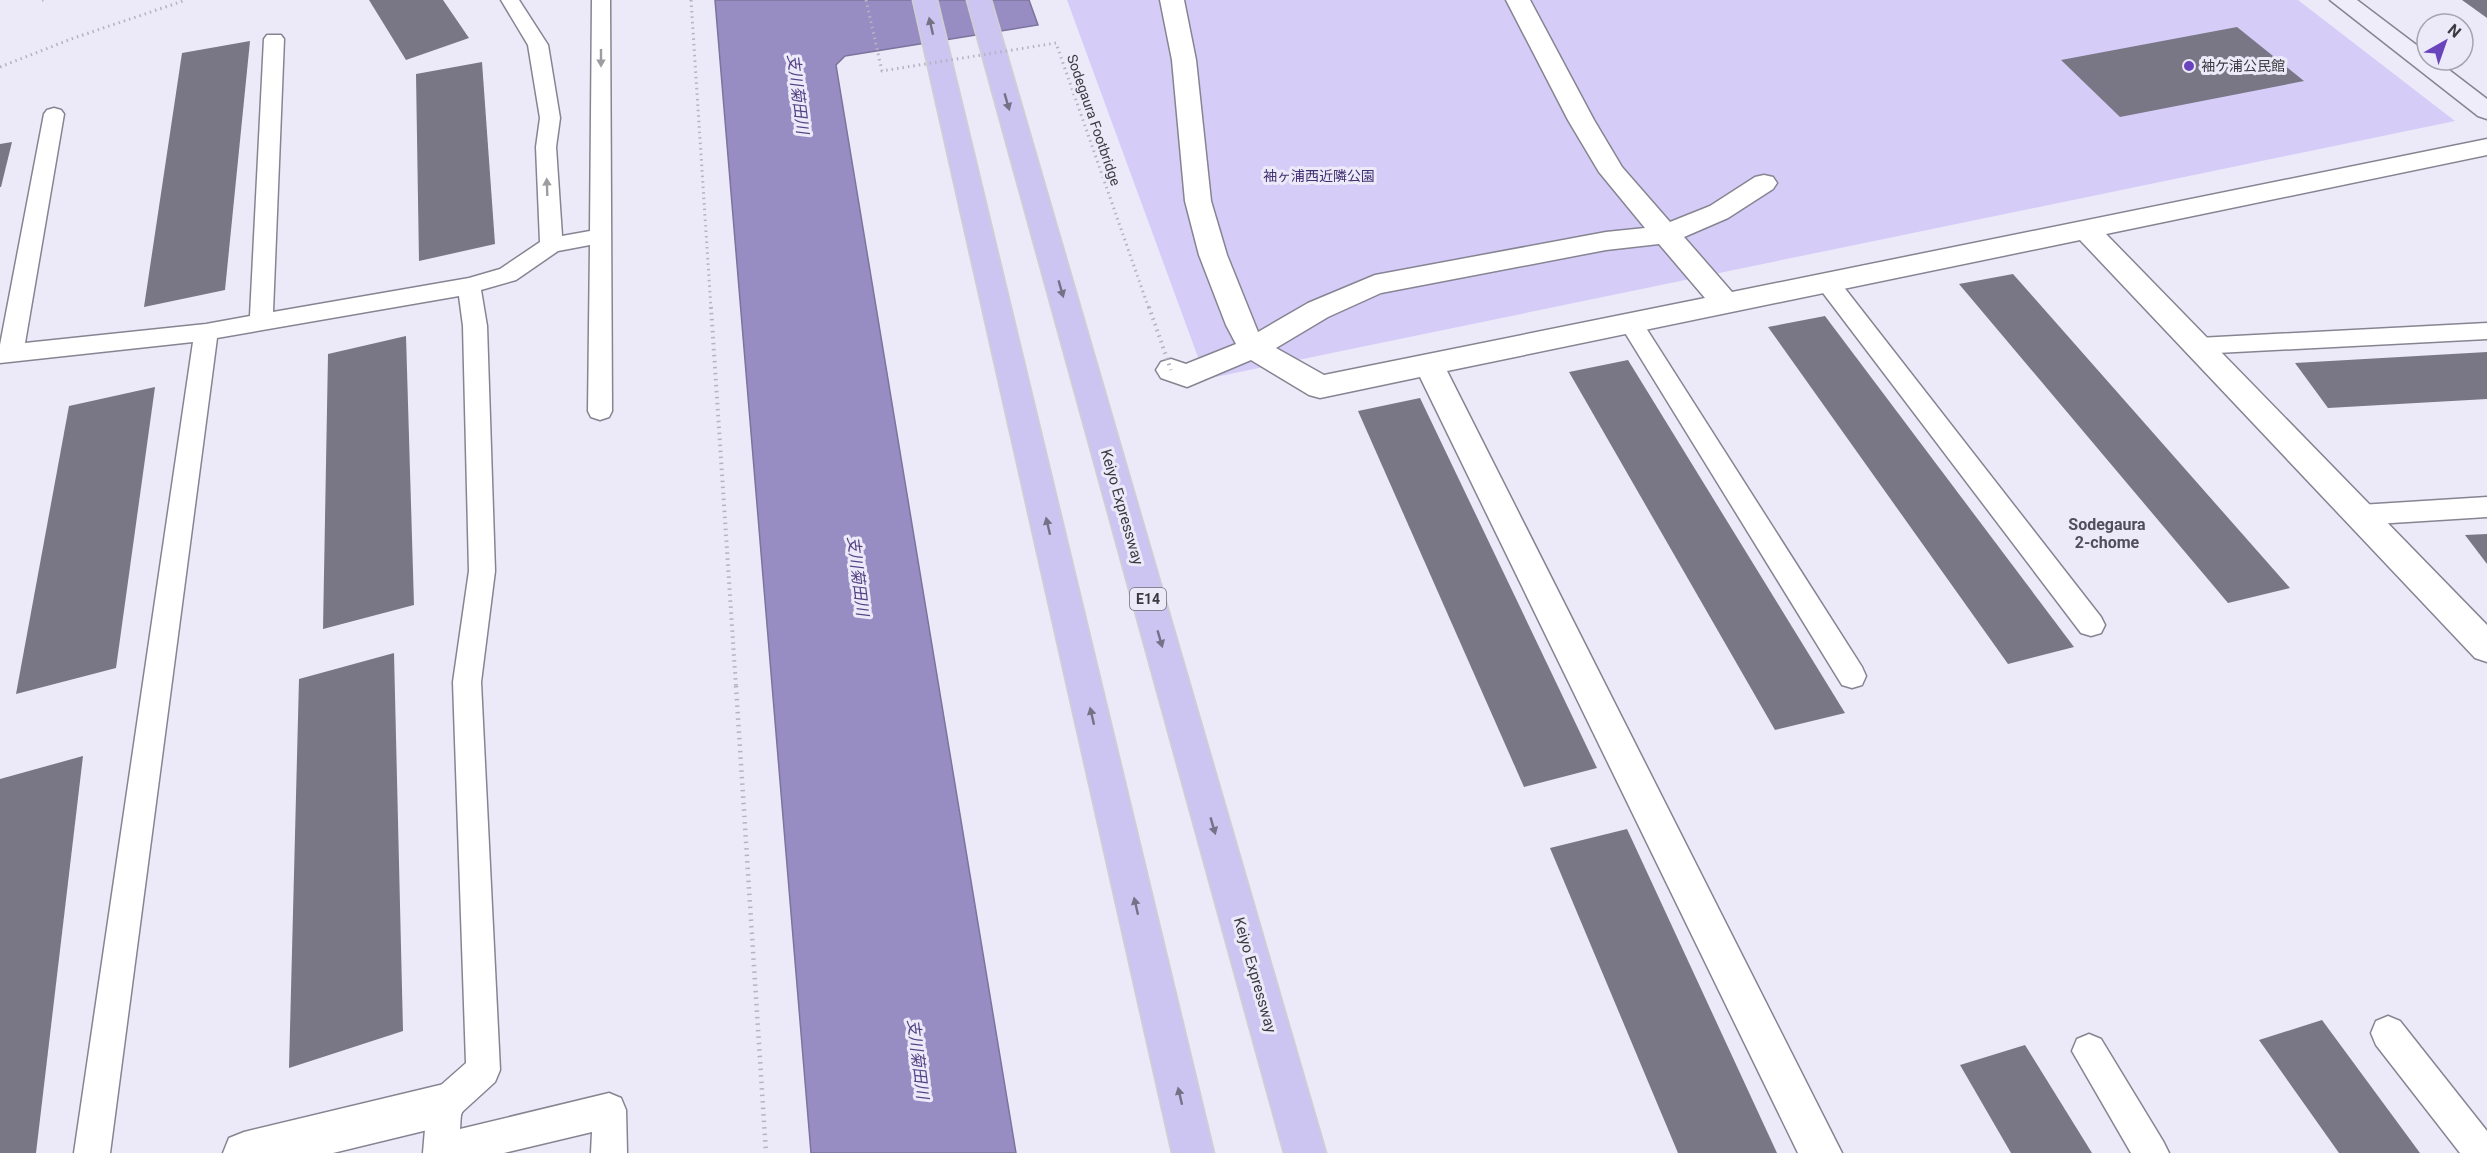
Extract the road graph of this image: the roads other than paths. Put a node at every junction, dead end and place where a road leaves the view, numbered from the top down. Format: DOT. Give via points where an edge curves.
graph roads {
  1 [pos="510,0"];
  2 [pos="601,0"];
  3 [pos="925,0"];
  4 [pos="979,0"];
  5 [pos="1173,0"];
  6 [pos="1518,0"];
  7 [pos="2342,0"];
  8 [pos="274,39"];
  9 [pos="2487,111"];
  10 [pos="54,114"];
  11 [pos="2487,147"];
  12 [pos="1764,183"];
  13 [pos="2087,231"];
  14 [pos="1667,234"];
  15 [pos="601,236"];
  16 [pos="551,245"];
  17 [pos="1828,283"];
  18 [pos="469,286"];
  19 [pos="1725,303"];
  20 [pos="261,321"];
  21 [pos="1631,322"];
  22 [pos="2487,331"];
  23 [pos="206,332"];
  24 [pos="2198,346"];
  25 [pos="1253,348"];
  26 [pos="6,353"];
  27 [pos="1429,365"];
  28 [pos="1171,370"];
  29 [pos="600,411"];
  30 [pos="2487,507"];
  31 [pos="2360,515"];
  32 [pos="2091,625"];
  33 [pos="2487,648"];
  34 [pos="1852,676"];
  35 [pos="2388,1033"];
  36 [pos="2089,1051"];
  37 [pos="444,1105"];
  38 [pos="441,1152"];
  39 [pos="92,1153"];
  40 [pos="244,1153"];
  41 [pos="609,1153"];
  42 [pos="1193,1153"];
  43 [pos="1305,1153"];
  44 [pos="1821,1153"];
  45 [pos="2151,1153"];
  46 [pos="2482,1153"];
  16 -- 1 [label="lane, one-way" via="546,147 550,118 540,55 538,45"];
  2 -- 15 [label="lane, one-way"];
  42 -- 3 [label="highway, one-way"];
  4 -- 43 [label="highway, Keiyo Expressway / E14, one-way"];
  5 -- 25 [label="street" via="1184,60 1198,201 1213,255"];
  6 -- 14 [label="street" via="1612,171"];
  7 -- 9 [label="street"];
  8 -- 20 [label="lane"];
  10 -- 26 [label="lane"];
  11 -- 13 [label="street"];
  12 -- 14 [label="street" via="1719,212"];
  13 -- 17 [label="street"];
  13 -- 24 [label="street"];
  14 -- 19 [label="street"];
  14 -- 25 [label="street" via="1606,241 1375,285 1318,310"];
  15 -- 16 [label="lane"];
  15 -- 29 [label="lane"];
  16 -- 18 [label="lane" via="508,274"];
  17 -- 19 [label="street"];
  17 -- 32 [label="lane"];
  18 -- 20 [label="lane"];
  18 -- 37 [label="lane" via="476,326 482,571 467,682 483,1070"];
  19 -- 21 [label="street"];
  20 -- 23 [label="lane"];
  21 -- 27 [label="street"];
  21 -- 34 [label="lane"];
  22 -- 24 [label="lane"];
  23 -- 26 [label="lane"];
  23 -- 39 [label="lane"];
  24 -- 31 [label="street"];
  25 -- 27 [label="street" via="1320,387"];
  25 -- 28 [label="street" via="1187,376"];
  27 -- 44 [label="street"];
  30 -- 31 [label="lane"];
  31 -- 33 [label="street"];
  35 -- 46 [label="lane"];
  36 -- 45 [label="lane"];
  37 -- 38 [label="lane"];
  37 -- 40 [label="street"];
  38 -- 41 [label="lane" via="609,1110"];
}
